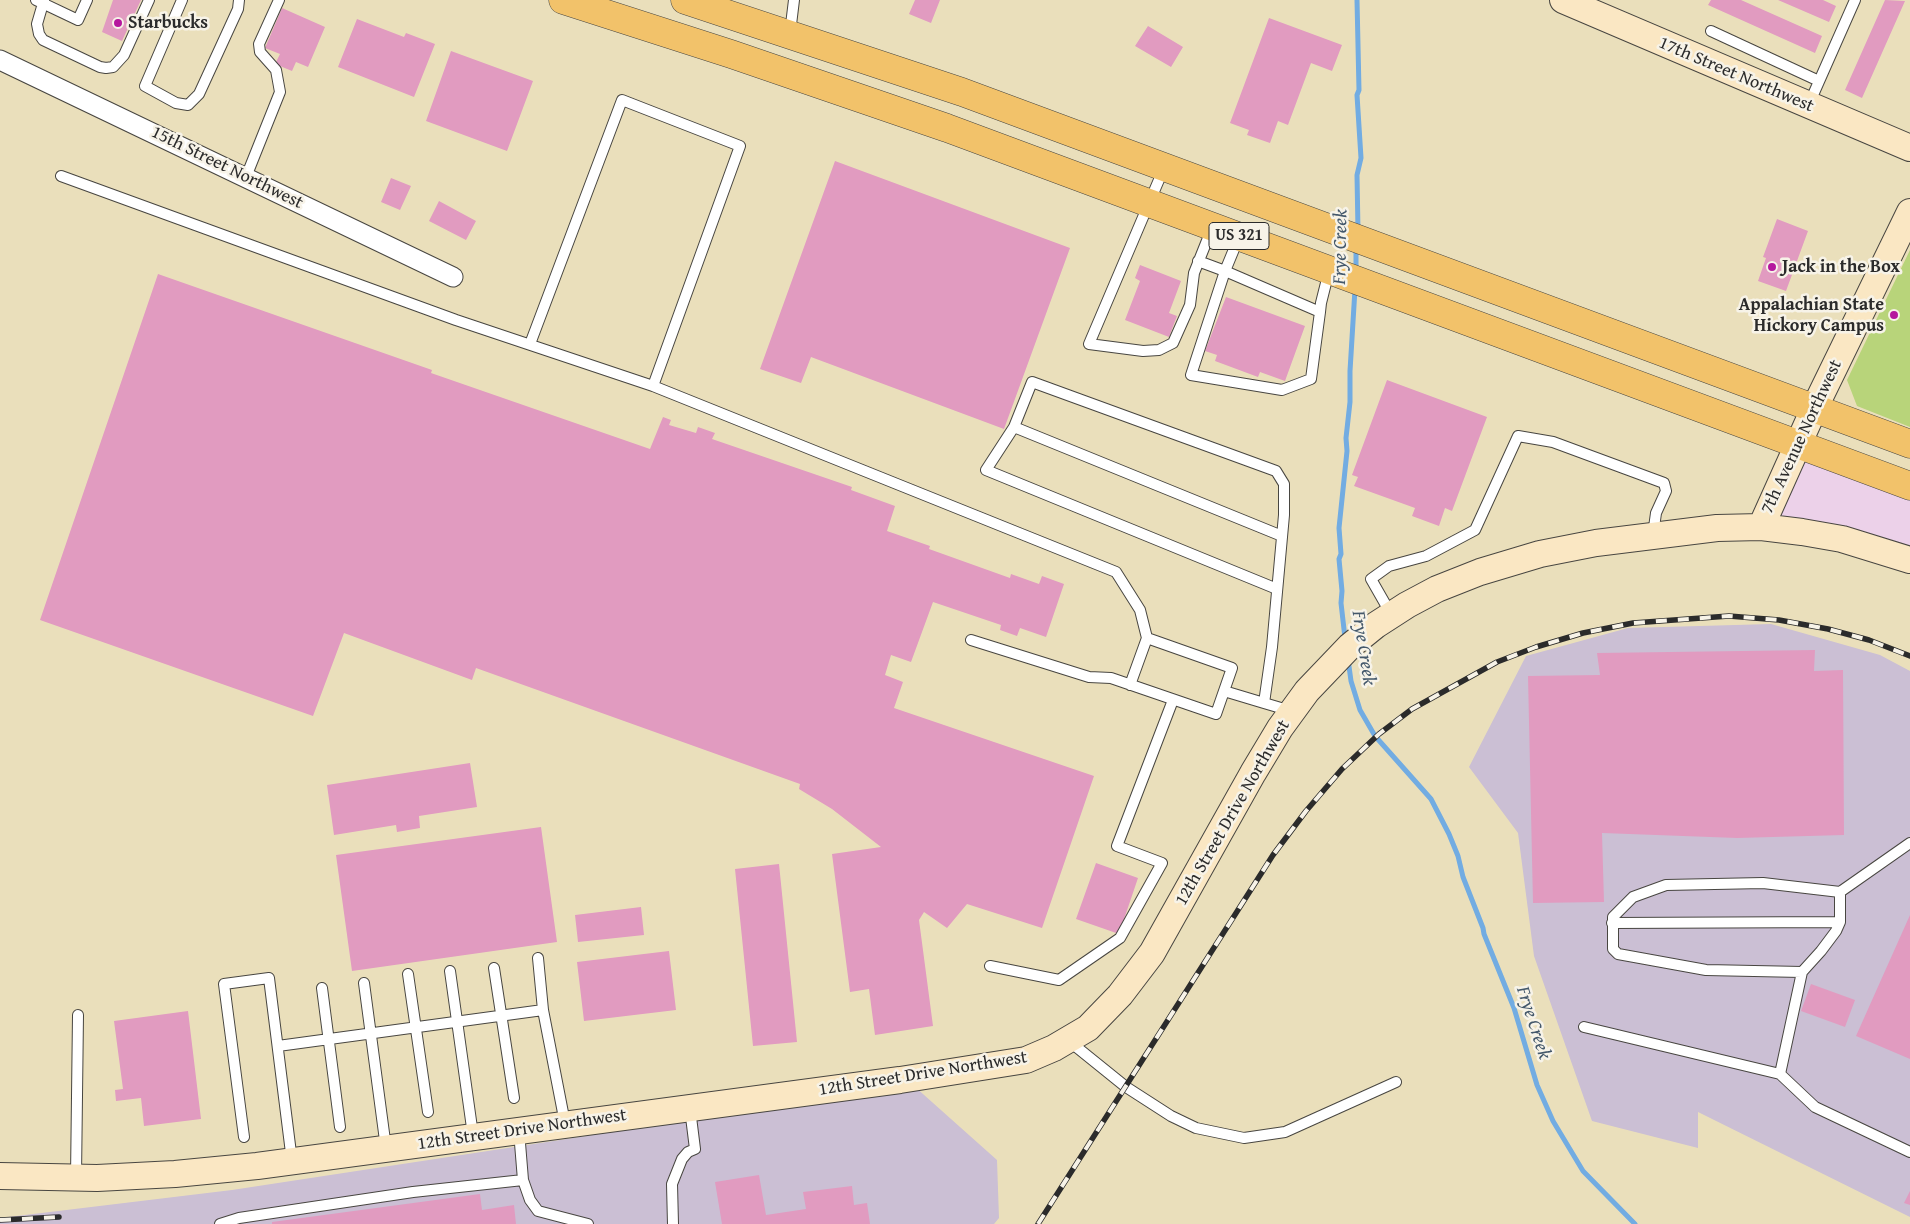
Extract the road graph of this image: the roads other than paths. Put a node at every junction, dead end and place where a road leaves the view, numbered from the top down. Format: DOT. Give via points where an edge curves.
graph roads {
  1 [pos="87,0"];
  2 [pos="149,0"];
  3 [pos="182,0"];
  4 [pos="239,0"];
  5 [pos="278,0"];
  6 [pos="563,0"];
  7 [pos="685,0"];
  8 [pos="794,0"];
  9 [pos="1855,0"];
  10 [pos="41,1"];
  11 [pos="1577,3"];
  12 [pos="1711,31"];
  13 [pos="790,34"];
  14 [pos="0,60"];
  15 [pos="1819,81"];
  16 [pos="1808,106"];
  17 [pos="1910,148"];
  18 [pos="1164,167"];
  19 [pos="61,176"];
  20 [pos="246,177"];
  21 [pos="1149,202"];
  22 [pos="1910,212"];
  23 [pos="1212,226"];
  24 [pos="1239,236"];
  25 [pos="1198,261"];
  26 [pos="1330,270"];
  27 [pos="1225,271"];
  28 [pos="453,277"];
  29 [pos="1320,312"];
  30 [pos="530,344"];
  31 [pos="653,386"];
  32 [pos="1814,409"];
  33 [pos="1014,427"];
  34 [pos="1910,444"];
  35 [pos="1798,446"];
  36 [pos="1910,486"];
  37 [pos="1761,527"];
  38 [pos="1653,535"];
  39 [pos="1282,536"];
  40 [pos="1910,560"];
  41 [pos="1277,589"];
  42 [pos="1391,615"];
  43 [pos="1147,638"];
  44 [pos="971,640"];
  45 [pos="1130,685"];
  46 [pos="1224,691"];
  47 [pos="1173,700"];
  48 [pos="1264,703"];
  49 [pos="1292,712"];
  50 [pos="1910,844"];
  51 [pos="1840,892"];
  52 [pos="1612,922"];
  53 [pos="1840,922"];
  54 [pos="538,958"];
  55 [pos="990,966"];
  56 [pos="494,968"];
  57 [pos="450,971"];
  58 [pos="1802,972"];
  59 [pos="408,974"];
  60 [pos="364,983"];
  61 [pos="322,988"];
  62 [pos="543,1010"];
  63 [pos="78,1015"];
  64 [pos="500,1016"];
  65 [pos="459,1021"];
  66 [pos="416,1027"];
  67 [pos="1584,1027"];
  68 [pos="372,1033"];
  69 [pos="329,1039"];
  70 [pos="1068,1040"];
  71 [pos="278,1046"];
  72 [pos="1780,1074"];
  73 [pos="1396,1082"];
  74 [pos="514,1098"];
  75 [pos="690,1108"];
  76 [pos="428,1112"];
  77 [pos="565,1124"];
  78 [pos="340,1127"];
  79 [pos="519,1130"];
  80 [pos="473,1136"];
  81 [pos="244,1137"];
  82 [pos="386,1148"];
  83 [pos="1910,1152"];
  84 [pos="292,1161"];
  85 [pos="0,1176"];
  86 [pos="76,1177"];
  87 [pos="523,1180"];
  88 [pos="220,1224"];
  89 [pos="588,1224"];
  90 [pos="673,1224"];
  1 -- 10 [label="lane" via="78,20"];
  2 -- 10 [label="lane" via="124,55 113,67 106,68 44,40 37,24"];
  3 -- 4 [label="lane" via="145,86 176,103 188,105 199,94 238,9"];
  5 -- 20 [label="lane" via="259,44 260,52 276,70 280,92"];
  6 -- 21 [label="highway, US 321" via="900,112"];
  7 -- 13 [label="highway, US 321"];
  8 -- 13 [label="lane"];
  9 -- 15 [label="lane"];
  11 -- 16 [label="street, 17th Street Northwest"];
  12 -- 15 [label="lane"];
  13 -- 18 [label="highway, US 321" via="962,92"];
  14 -- 20 [label="street, 15th Street Northwest"];
  15 -- 16 [label="lane"];
  16 -- 17 [label="street, 17th Street Northwest"];
  18 -- 21 [label="lane"];
  18 -- 32 [label="highway, US 321"];
  19 -- 30 [label="lane"];
  20 -- 28 [label="street, 15th Street Northwest"];
  21 -- 23 [label="highway, US 321"];
  21 -- 25 [label="lane" via="1089,344 1142,351 1159,350 1173,343 1190,305"];
  22 -- 32 [label="street, 7th Avenue Northwest"];
  23 -- 24 [label="highway, US 321"];
  23 -- 25 [label="lane"];
  24 -- 26 [label="highway, US 321"];
  24 -- 27 [label="lane"];
  25 -- 27 [label="lane"];
  26 -- 29 [label="lane"];
  26 -- 35 [label="highway, US 321"];
  27 -- 29 [label="lane"];
  27 -- 29 [label="lane" via="1191,375 1282,390 1311,379"];
  30 -- 31 [label="lane"];
  30 -- 31 [label="lane" via="622,100 740,146"];
  31 -- 43 [label="lane" via="1116,572 1140,610"];
  32 -- 34 [label="highway, US 321"];
  32 -- 35 [label="street, 7th Avenue Northwest"];
  33 -- 39 [label="lane"];
  33 -- 39 [label="lane" via="1032,382 1276,471 1284,484"];
  33 -- 41 [label="lane" via="986,470"];
  35 -- 36 [label="highway, US 321"];
  35 -- 37 [label="street, 7th Avenue Northwest"];
  37 -- 38 [label="street, 12th Street Drive Northwest"];
  37 -- 40 [label="street, 12th Street Drive Northwest" via="1842,540"];
  38 -- 42 [label="street, 12th Street Drive Northwest" via="1596,543 1510,562 1437,589"];
  38 -- 42 [label="lane" via="1656,513 1666,491 1664,483 1553,442 1518,436 1475,530 1426,556 1389,566 1371,579"];
  39 -- 41 [label="lane"];
  41 -- 48 [label="lane"];
  42 -- 49 [label="street, 12th Street Drive Northwest" via="1333,662"];
  43 -- 45 [label="lane"];
  43 -- 46 [label="lane" via="1232,668"];
  44 -- 45 [label="lane" via="1089,677 1110,678"];
  45 -- 47 [label="lane"];
  46 -- 47 [label="lane" via="1216,714"];
  46 -- 48 [label="lane"];
  47 -- 55 [label="lane" via="1117,846 1162,863 1120,938 1059,980"];
  48 -- 49 [label="lane"];
  49 -- 70 [label="street, 12th Street Drive Northwest" via="1253,774 1152,953 1120,995 1088,1028"];
  50 -- 51 [label="lane"];
  51 -- 52 [label="lane" via="1763,883 1666,885 1632,897"];
  51 -- 53 [label="lane"];
  52 -- 53 [label="lane"];
  52 -- 58 [label="lane" via="1613,949 1618,954 1706,970"];
  53 -- 58 [label="lane"];
  54 -- 62 [label="lane"];
  56 -- 64 [label="lane"];
  57 -- 65 [label="lane"];
  58 -- 72 [label="lane"];
  59 -- 66 [label="lane"];
  60 -- 68 [label="lane"];
  61 -- 69 [label="lane"];
  62 -- 64 [label="lane"];
  62 -- 77 [label="lane"];
  63 -- 86 [label="lane"];
  64 -- 65 [label="lane"];
  64 -- 74 [label="lane"];
  65 -- 66 [label="lane"];
  65 -- 80 [label="lane"];
  66 -- 68 [label="lane"];
  66 -- 76 [label="lane"];
  67 -- 72 [label="lane"];
  68 -- 69 [label="lane"];
  68 -- 82 [label="lane"];
  69 -- 71 [label="lane"];
  69 -- 78 [label="lane"];
  70 -- 73 [label="lane" via="1126,1087 1170,1116 1196,1128 1244,1138 1285,1132"];
  70 -- 75 [label="street, 12th Street Drive Northwest" via="1026,1060 990,1067"];
  71 -- 81 [label="lane" via="269,978 224,984"];
  71 -- 84 [label="lane"];
  72 -- 83 [label="lane" via="1815,1107"];
  75 -- 77 [label="street, 12th Street Drive Northwest"];
  75 -- 90 [label="lane" via="695,1149 682,1159 672,1184"];
  77 -- 79 [label="street, 12th Street Drive Northwest"];
  79 -- 80 [label="street, 12th Street Drive Northwest"];
  79 -- 87 [label="lane"];
  80 -- 82 [label="street, 12th Street Drive Northwest"];
  82 -- 84 [label="street, 12th Street Drive Northwest"];
  84 -- 86 [label="street, 12th Street Drive Northwest" via="175,1174"];
  85 -- 86 [label="street, 12th Street Drive Northwest"];
  87 -- 88 [label="lane" via="404,1194 240,1218"];
  87 -- 89 [label="lane" via="538,1211"];
}
